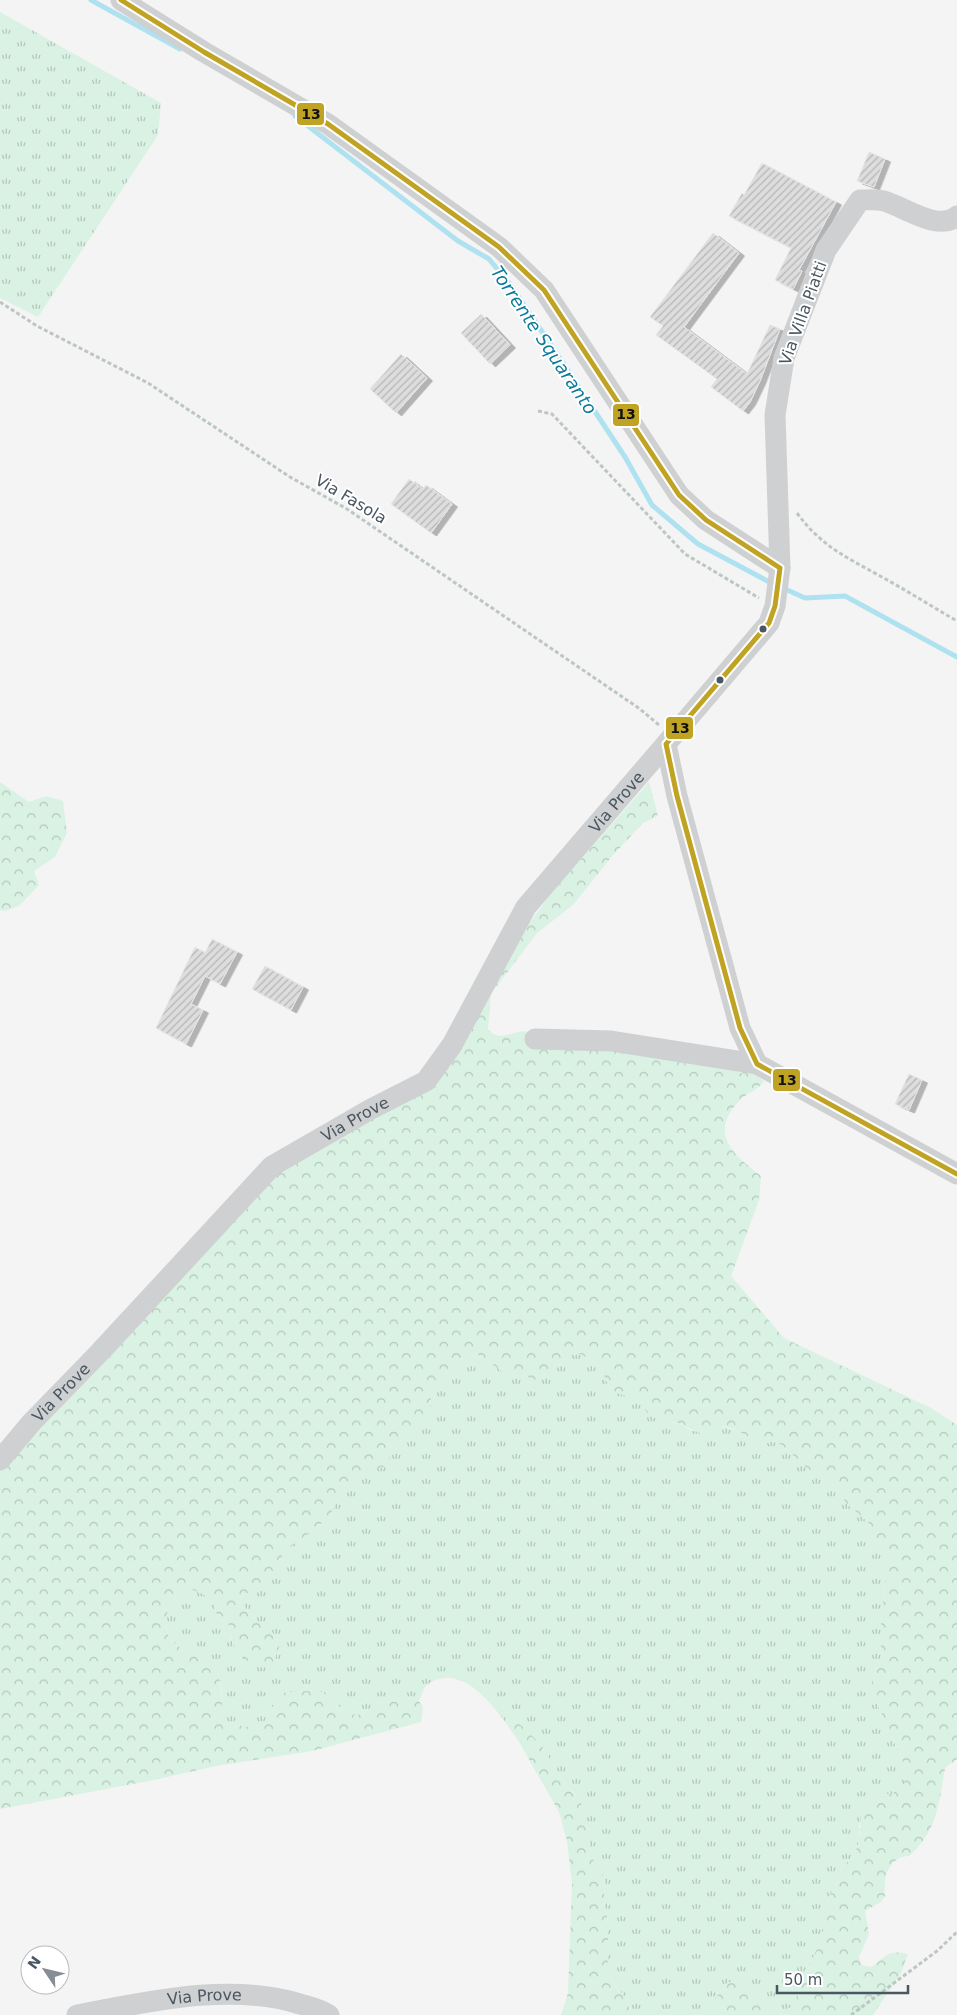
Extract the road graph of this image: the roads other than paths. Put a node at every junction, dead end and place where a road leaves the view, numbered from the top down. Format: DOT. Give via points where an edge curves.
graph roads {
  1 [pos="121,0"];
  2 [pos="957,216"];
  3 [pos="780,568"];
  4 [pos="666,744"];
  5 [pos="535,1039"];
  6 [pos="757,1064"];
  7 [pos="957,1174"];
  8 [pos="0,1460"];
  9 [pos="77,2015"];
  10 [pos="328,2015"];
  1 -- 3 [label="street" via="328,124 499,247 544,290 679,495 706,520"];
  2 -- 3 [label="street, Via Villa Piatti" via="950,221 937,222 882,201 860,200 826,250 784,358 775,415"];
  3 -- 4 [label="street, Via Prove" via="770,623"];
  4 -- 6 [label="street" via="740,1028"];
  4 -- 8 [label="street, Via Prove" via="526,906 452,1045 426,1081 272,1166"];
  5 -- 6 [label="street" via="611,1041"];
  6 -- 7 [label="street"];
  9 -- 10 [label="street, Via Prove" via="145,2001 221,1994 277,1996"];
}
